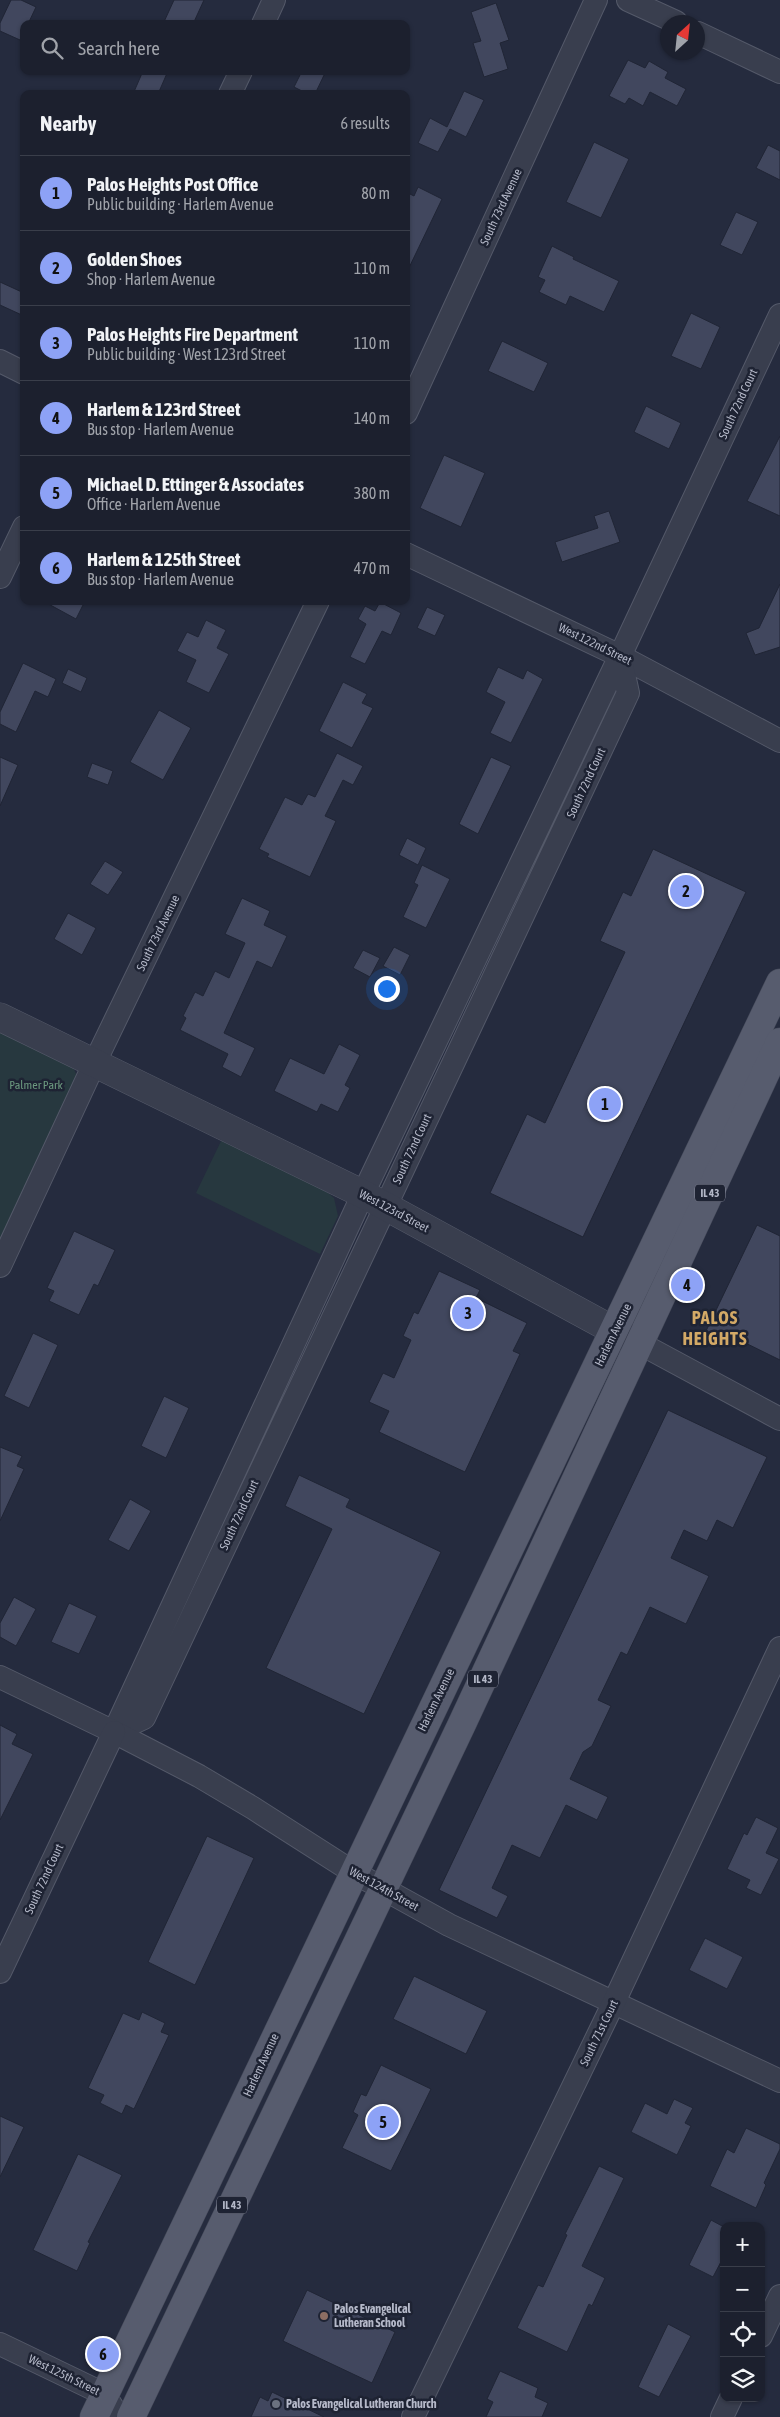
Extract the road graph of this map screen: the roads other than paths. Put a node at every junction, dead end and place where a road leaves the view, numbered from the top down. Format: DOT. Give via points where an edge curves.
graph roads {
  1 [pos="274,0"];
  2 [pos="596,0"];
  3 [pos="628,0"];
  4 [pos="661,15"];
  5 [pos="265,20"];
  6 [pos="705,36"];
  7 [pos="780,72"];
  8 [pos="239,75"];
  9 [pos="232,90"];
  10 [pos="780,315"];
  11 [pos="0,361"];
  12 [pos="20,371"];
  13 [pos="410,404"];
  14 [pos="20,535"];
  15 [pos="410,556"];
  16 [pos="0,577"];
  17 [pos="316,605"];
  18 [pos="620,656"];
  19 [pos="780,741"];
  20 [pos="780,983"];
  21 [pos="0,1017"];
  22 [pos="780,1042"];
  23 [pos="95,1062"];
  24 [pos="374,1200"];
  25 [pos="0,1266"];
  26 [pos="615,1332"];
  27 [pos="641,1344"];
  28 [pos="283,1368"];
  29 [pos="304,1378"];
  30 [pos="780,1419"];
  31 [pos="780,1648"];
  32 [pos="0,1678"];
  33 [pos="114,1732"];
  34 [pos="353,1872"];
  35 [pos="383,1890"];
  36 [pos="0,1972"];
  37 [pos="614,2002"];
  38 [pos="780,2081"];
  39 [pos="780,2296"];
  40 [pos="765,2328"];
  41 [pos="0,2344"];
  42 [pos="729,2402"];
  43 [pos="99,2406"];
  44 [pos="119,2417"];
  45 [pos="131,2417"];
  46 [pos="413,2417"];
  47 [pos="722,2417"];
  1 -- 5 [label="street"];
  2 -- 13 [label="street, South 73rd Avenue"];
  3 -- 4 [label="street"];
  6 -- 7 [label="street"];
  8 -- 9 [label="street"];
  10 -- 18 [label="street, South 72nd Court"];
  11 -- 12 [label="street"];
  14 -- 16 [label="street"];
  15 -- 18 [label="street, West 122nd Street"];
  17 -- 23 [label="street, South 73rd Avenue"];
  18 -- 19 [label="street, West 122nd Street"];
  18 -- 24 [label="street, South 72nd Court"];
  20 -- 26 [label="main road, Harlem Avenue / IL 43"];
  21 -- 23 [label="street, West 123rd Street"];
  22 -- 27 [label="main road, IL 43"];
  23 -- 24 [label="street, West 123rd Street"];
  23 -- 25 [label="street, South 73rd Avenue"];
  24 -- 26 [label="street, West 123rd Street"];
  24 -- 28 [label="street, South 72nd Court"];
  24 -- 29 [label="street, South 72nd Court"];
  26 -- 27 [label="street, West 123rd Street"];
  26 -- 34 [label="main road, Harlem Avenue / IL 43"];
  27 -- 30 [label="street, West 123rd Street"];
  27 -- 35 [label="main road, IL 43"];
  28 -- 29 [label="street"];
  28 -- 33 [label="street, South 72nd Court"];
  29 -- 33 [label="street, South 72nd Court" via="144,1718"];
  31 -- 37 [label="street, South 71st Court"];
  32 -- 33 [label="street, West 124th Street"];
  33 -- 34 [label="street, West 124th Street" via="199,1776"];
  33 -- 36 [label="street, South 72nd Court"];
  34 -- 35 [label="street, West 124th Street"];
  34 -- 43 [label="main road, Harlem Avenue / IL 43"];
  35 -- 37 [label="street, West 124th Street" via="449,1925"];
  35 -- 45 [label="main road, IL 43"];
  37 -- 38 [label="street, West 124th Street"];
  37 -- 46 [label="street, South 71st Court"];
  39 -- 40 [label="street"];
  41 -- 43 [label="street, West 125th Street"];
  42 -- 47 [label="street"];
  43 -- 44 [label="street, West 125th Street"];
}
